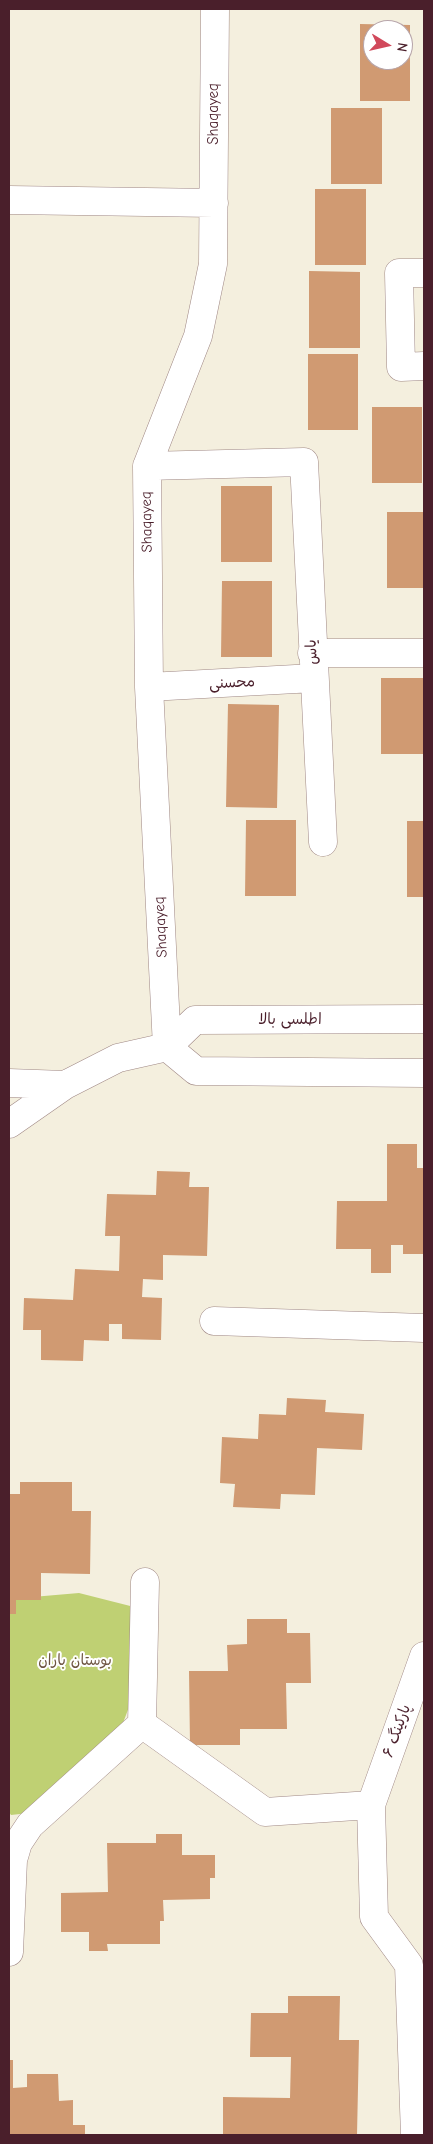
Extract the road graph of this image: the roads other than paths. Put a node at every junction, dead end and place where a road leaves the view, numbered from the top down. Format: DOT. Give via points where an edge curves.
graph roads {
  1 [pos="215,9"];
  2 [pos="9,200"];
  3 [pos="214,203"];
  4 [pos="424,272"];
  5 [pos="424,366"];
  6 [pos="147,466"];
  7 [pos="424,653"];
  8 [pos="313,666"];
  9 [pos="150,687"];
  10 [pos="324,842"];
  11 [pos="424,1019"];
  12 [pos="167,1047"];
  13 [pos="424,1073"];
  14 [pos="9,1083"];
  15 [pos="66,1085"];
  16 [pos="9,1124"];
  17 [pos="214,1321"];
  18 [pos="424,1328"];
  19 [pos="145,1582"];
  20 [pos="424,1656"];
  21 [pos="142,1724"];
  22 [pos="371,1805"];
  23 [pos="9,1952"];
  24 [pos="415,2135"];
  1 -- 3 [label="street, Shaqayeq"];
  2 -- 3 [label="street"];
  3 -- 6 [label="street, Shaqayeq" via="213,264 198,336"];
  4 -- 5 [label="street" via="399,273 401,367"];
  6 -- 8 [label="street, یاس" via="304,462"];
  6 -- 9 [label="street, Shaqayeq"];
  7 -- 8 [label="street, محسنی"];
  8 -- 9 [label="street, محسنی"];
  8 -- 10 [label="street, یاس"];
  9 -- 12 [label="street, Shaqayeq"];
  11 -- 12 [label="street, اطلسی بالا" via="195,1020"];
  12 -- 13 [label="street" via="196,1071"];
  12 -- 15 [label="street" via="118,1058"];
  14 -- 15 [label="street"];
  15 -- 16 [label="street"];
  17 -- 18 [label="street"];
  19 -- 21 [label="street"];
  20 -- 22 [label="street, پارکینگ ۶"];
  21 -- 22 [label="street" via="265,1812"];
  21 -- 23 [label="street" via="30,1825 18,1843 13,1860"];
  22 -- 24 [label="street" via="374,1917 410,1965"];
}
